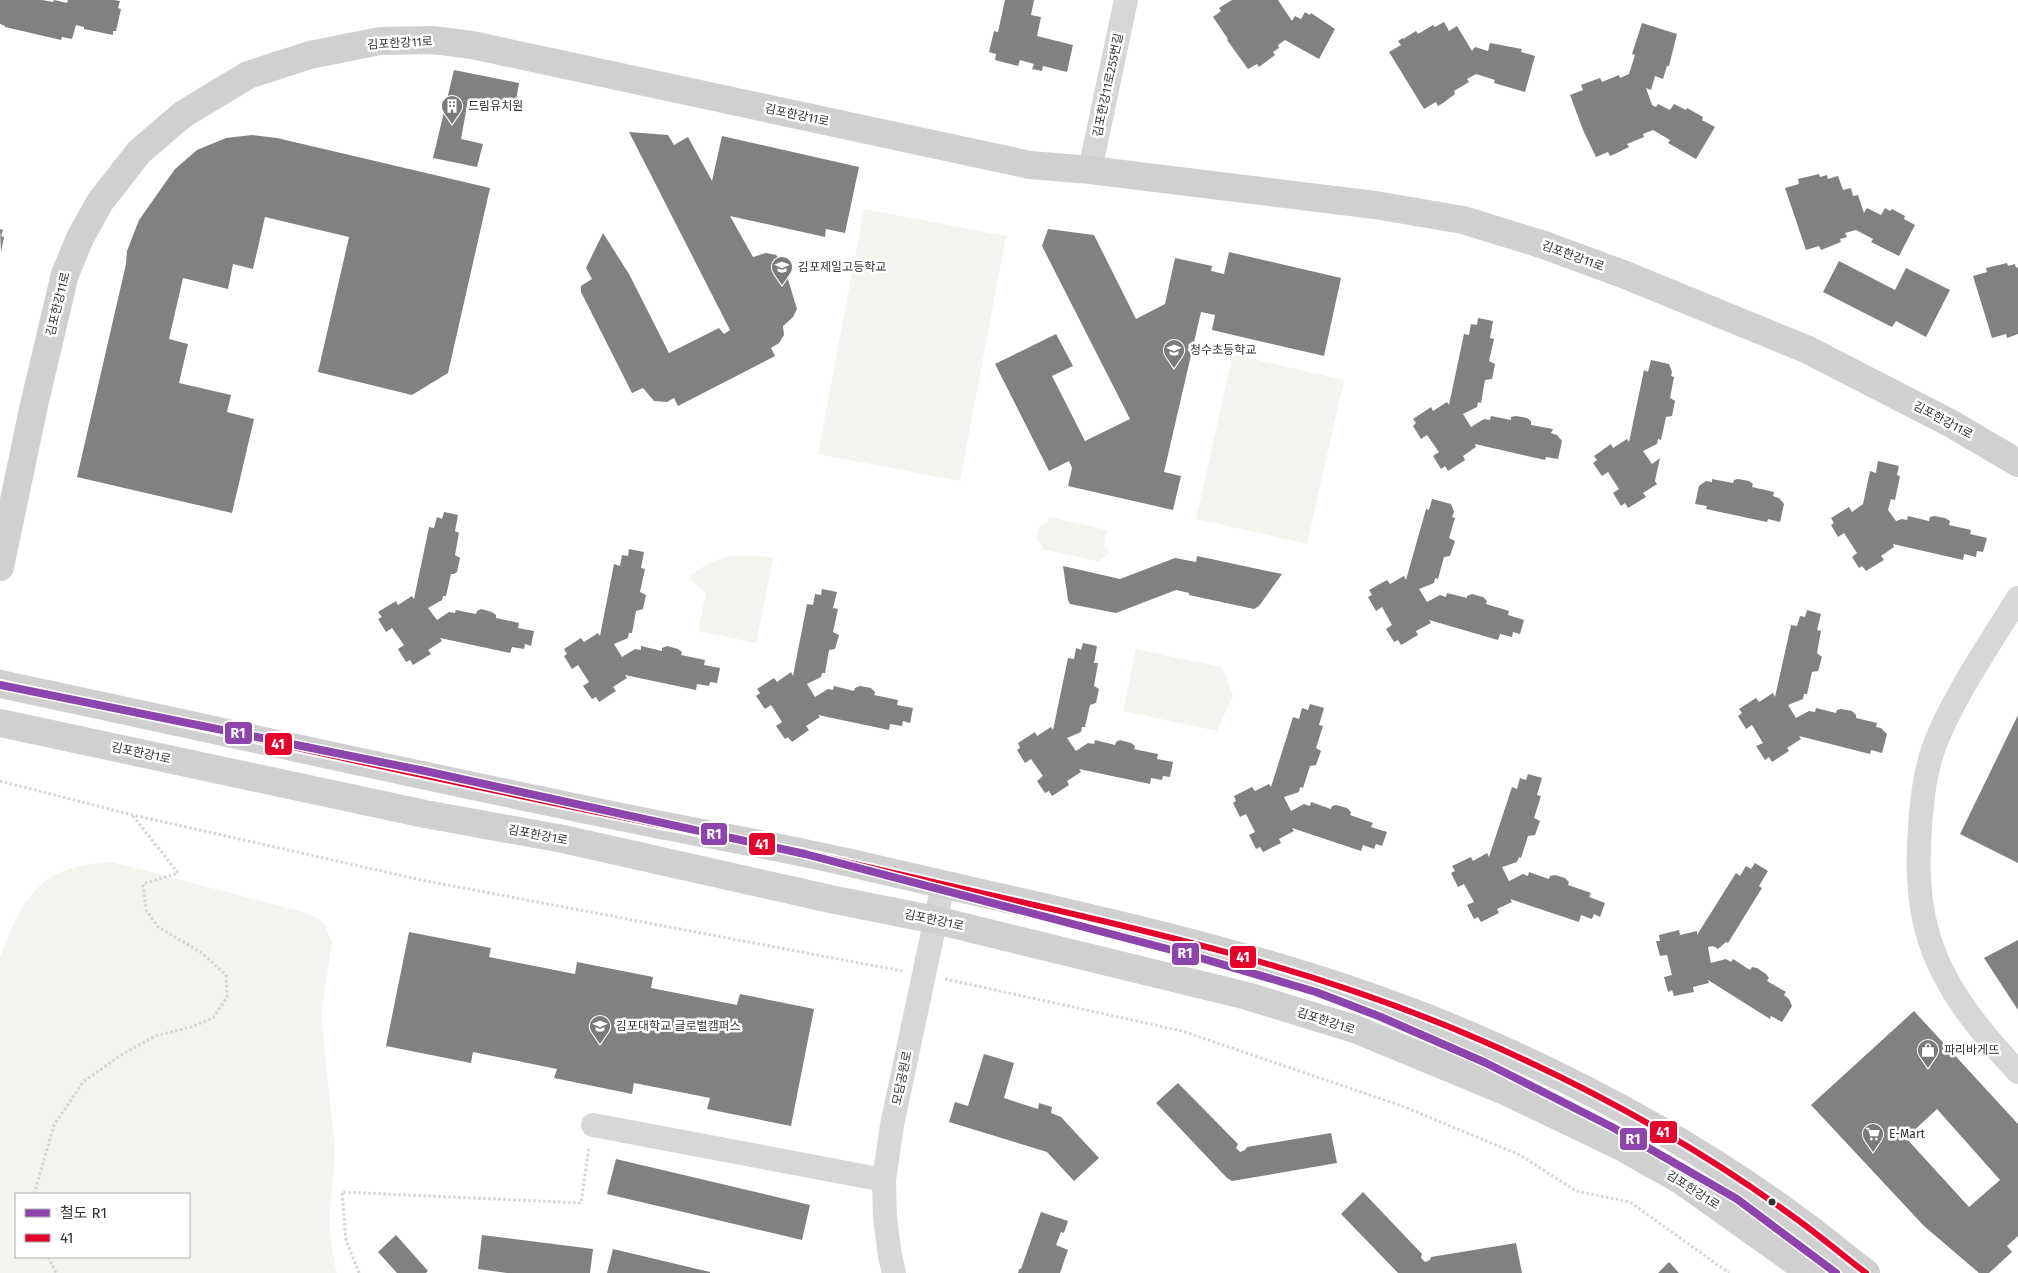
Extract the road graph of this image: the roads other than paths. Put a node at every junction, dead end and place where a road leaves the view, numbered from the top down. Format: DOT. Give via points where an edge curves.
graph roads {
  1 [pos="1126,0"];
  2 [pos="1090,170"];
  3 [pos="2018,463"];
  4 [pos="0,507"];
  5 [pos="0,567"];
  6 [pos="2018,598"];
  7 [pos="0,684"];
  8 [pos="0,722"];
  9 [pos="943,885"];
  10 [pos="936,920"];
  11 [pos="2018,1072"];
  12 [pos="593,1124"];
  13 [pos="884,1180"];
  14 [pos="894,1273"];
  15 [pos="1811,1273"];
  16 [pos="1866,1273"];
  1 -- 2 [label="street, 김포한강11로255번길"];
  2 -- 3 [label="street, 김포한강11로" via="1375,205 1463,220 1544,245 1806,349 1950,423"];
  2 -- 4 [label="street, 김포한강11로" via="477,36 433,31 378,31 310,45 247,65 177,107 130,146 90,200 52,278"];
  2 -- 5 [label="street, 김포한강11로" via="1030,165 568,64 433,40 371,43 310,55 248,75 182,115 138,152 100,202 80,238 65,274"];
  6 -- 11 [label="street" via="1939,734 1922,794 1918,852 1923,912 1929,941 1942,971 1977,1024"];
  7 -- 9 [label="street" via="554,803 844,861"];
  8 -- 10 [label="street, 김포한강1로"];
  9 -- 10 [label="street, 모담공원로"];
  9 -- 16 [label="street" via="1107,921 1288,969 1380,1000 1484,1041 1575,1084 1659,1130 1795,1217"];
  10 -- 13 [label="street, 모담공원로" via="892,1125"];
  10 -- 15 [label="street, 김포한강1로" via="1247,996 1355,1030 1505,1091 1622,1147 1682,1181"];
  12 -- 13 [label="street"];
  13 -- 14 [label="street, 모담공원로" via="885,1218"];
}
